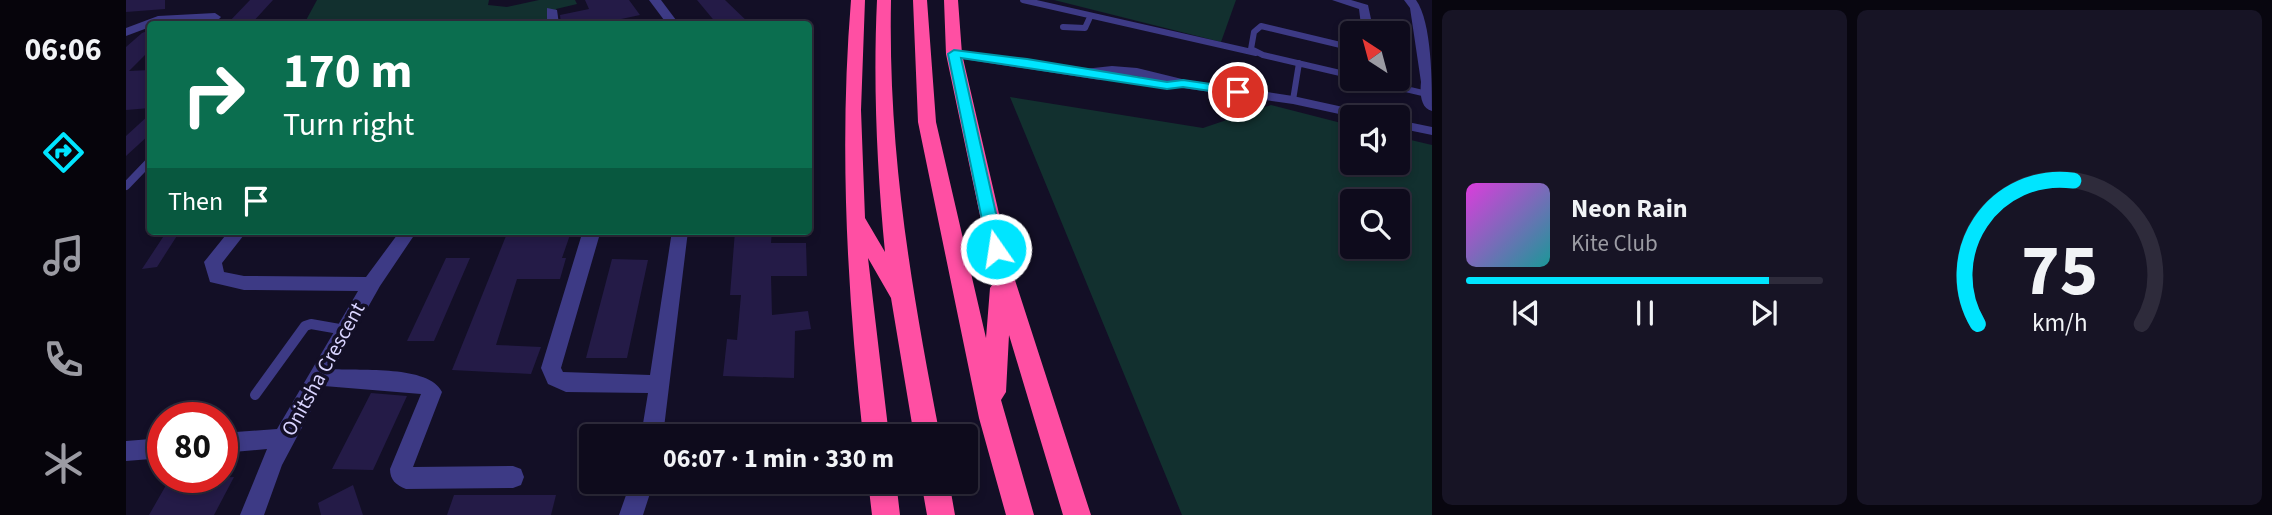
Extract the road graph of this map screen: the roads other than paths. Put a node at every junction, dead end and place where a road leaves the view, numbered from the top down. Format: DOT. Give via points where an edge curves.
graph roads {
  1 [pos="655,0"];
  2 [pos="858,0"];
  3 [pos="884,0"];
  4 [pos="920,0"];
  5 [pos="951,0"];
  6 [pos="1023,0"];
  7 [pos="1338,0"];
  8 [pos="1410,0"];
  9 [pos="551,10"];
  10 [pos="215,17"];
  11 [pos="1090,17"];
  12 [pos="155,21"];
  13 [pos="553,21"];
  14 [pos="671,21"];
  15 [pos="1366,21"];
  16 [pos="147,24"];
  17 [pos="1063,27"];
  18 [pos="126,32"];
  19 [pos="1340,45"];
  20 [pos="1256,52"];
  21 [pos="954,54"];
  22 [pos="1299,63"];
  23 [pos="1340,73"];
  24 [pos="1400,91"];
  25 [pos="1293,100"];
  26 [pos="1430,101"];
  27 [pos="1340,110"];
  28 [pos="1410,126"];
  29 [pos="1432,131"];
  30 [pos="147,164"];
  31 [pos="126,186"];
  32 [pos="853,216"];
  33 [pos="236,235"];
  34 [pos="406,235"];
  35 [pos="590,235"];
  36 [pos="679,235"];
  37 [pos="1002,275"];
  38 [pos="371,284"];
  39 [pos="902,300"];
  40 [pos="345,330"];
  41 [pos="319,377"];
  42 [pos="660,384"];
  43 [pos="255,395"];
  44 [pos="992,418"];
  45 [pos="654,424"];
  46 [pos="874,424"];
  47 [pos="925,424"];
  48 [pos="284,438"];
  49 [pos="238,442"];
  50 [pos="147,449"];
  51 [pos="126,451"];
  52 [pos="513,477"];
  53 [pos="638,494"];
  54 [pos="884,494"];
  55 [pos="937,494"];
  56 [pos="252,515"];
  57 [pos="631,515"];
  58 [pos="886,515"];
  59 [pos="941,515"];
  60 [pos="1020,515"];
  61 [pos="1077,515"];
  1 -- 14 [label="street"];
  2 -- 32 [label="highway" via="850,122"];
  3 -- 39 [label="highway" via="885,144"];
  4 -- 44 [label="highway" via="927,122"];
  5 -- 21 [label="highway"];
  6 -- 11 [label="lane"];
  7 -- 15 [label="street" via="1364,7"];
  8 -- 26 [label="street" via="1416,8"];
  9 -- 13 [label="street"];
  10 -- 12 [label="street"];
  11 -- 17 [label="lane" via="1086,28"];
  11 -- 20 [label="lane"];
  16 -- 18 [label="street"];
  19 -- 20 [label="lane" via="1261,26 1254,32 1251,49"];
  20 -- 22 [label="lane"];
  21 -- 25 [label="street"];
  21 -- 37 [label="highway"];
  22 -- 23 [label="lane"];
  22 -- 25 [label="lane"];
  24 -- 26 [label="lane"];
  25 -- 27 [label="street"];
  28 -- 29 [label="street"];
  30 -- 31 [label="lane"];
  32 -- 39 [label="highway"];
  32 -- 46 [label="highway"];
  33 -- 38 [label="street" via="213,262 216,276 225,280"];
  34 -- 38 [label="street, Onitsha Crescent"];
  35 -- 42 [label="street" via="551,368 555,379"];
  36 -- 42 [label="street"];
  37 -- 44 [label="highway"];
  37 -- 61 [label="highway"];
  38 -- 40 [label="street, Onitsha Crescent"];
  39 -- 47 [label="highway"];
  40 -- 41 [label="street, Onitsha Crescent"];
  40 -- 43 [label="lane" via="305,326"];
  41 -- 48 [label="street, Onitsha Crescent"];
  41 -- 52 [label="street" via="428,387 432,392 429,402 401,469 406,478"];
  42 -- 45 [label="street"];
  44 -- 60 [label="highway"];
  48 -- 49 [label="street"];
  48 -- 56 [label="street, Onitsha Crescent"];
  50 -- 51 [label="street"];
  53 -- 57 [label="street"];
  54 -- 58 [label="highway"];
  55 -- 59 [label="highway"];
}
